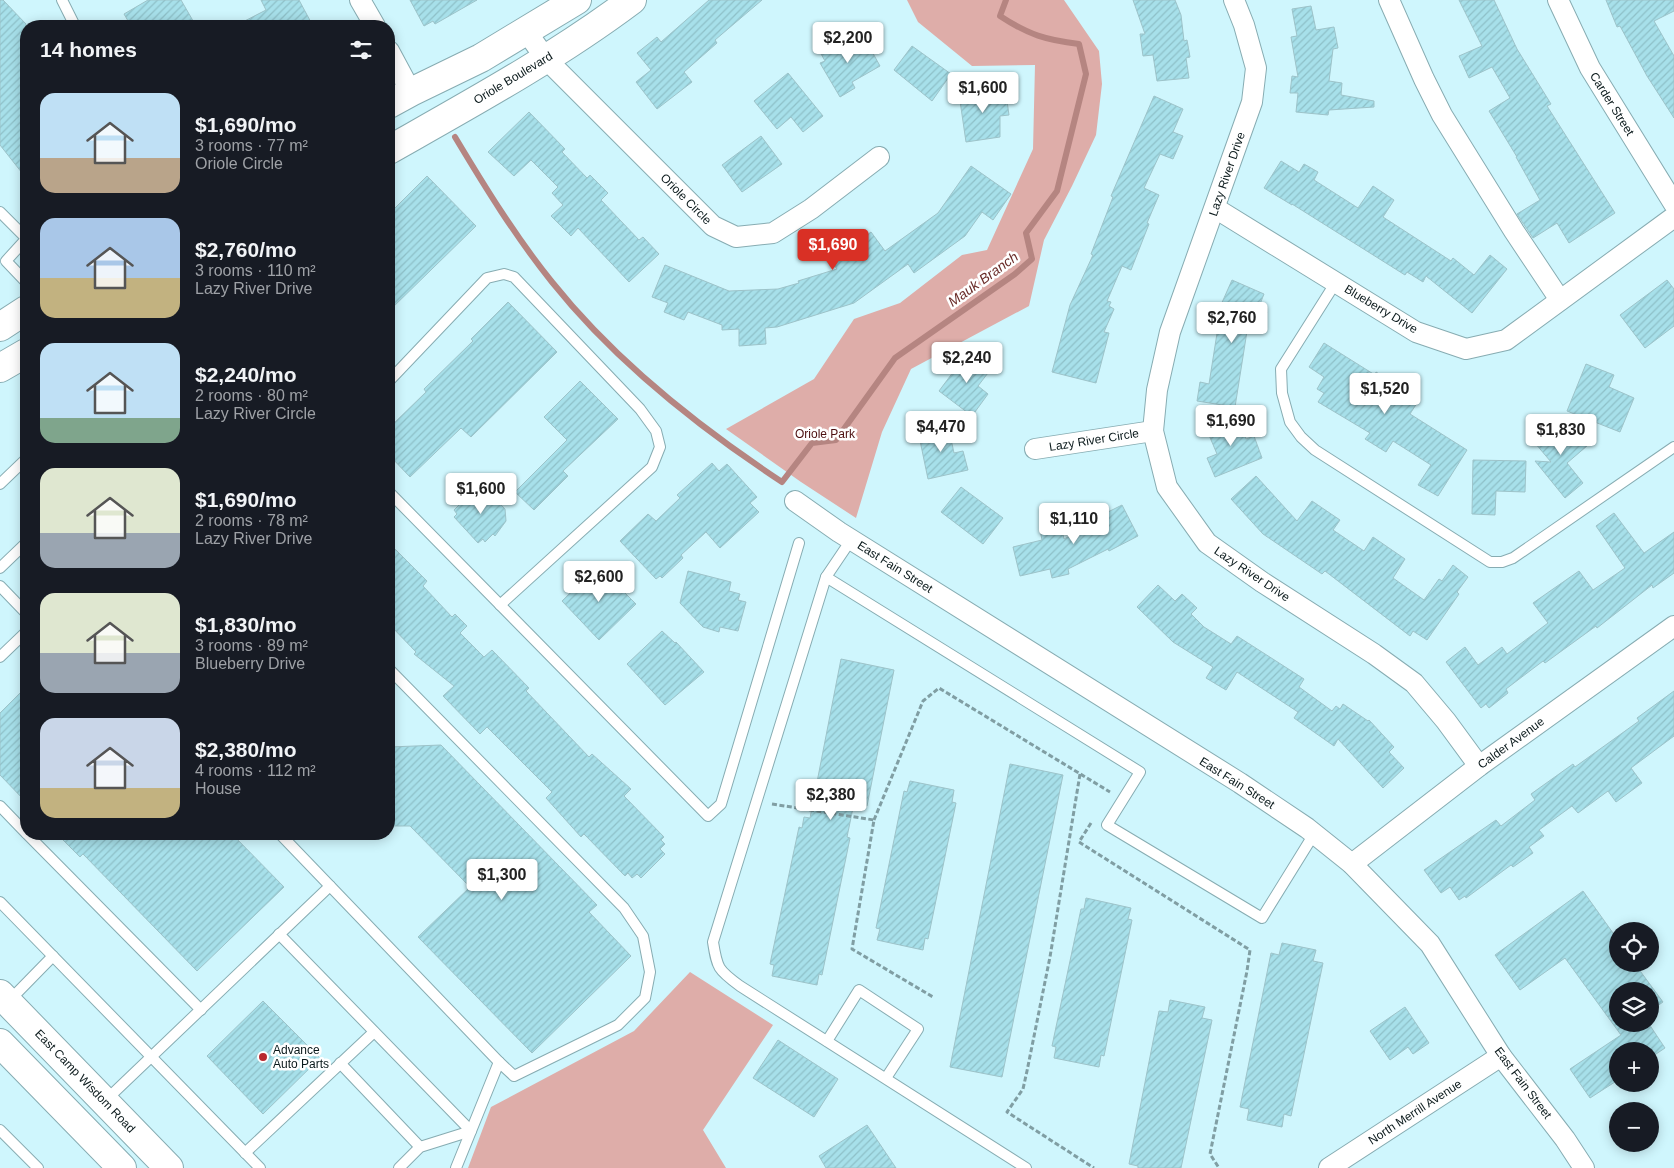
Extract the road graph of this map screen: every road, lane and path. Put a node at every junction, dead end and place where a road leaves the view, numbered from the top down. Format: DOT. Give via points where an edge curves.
graph roads {
  1 [pos="62,0"];
  2 [pos="360,0"];
  3 [pos="577,0"];
  4 [pos="632,0"];
  5 [pos="1234,0"];
  6 [pos="1389,0"];
  7 [pos="1558,0"];
  8 [pos="72,20"];
  9 [pos="372,20"];
  10 [pos="526,31"];
  11 [pos="546,60"];
  12 [pos="395,77"];
  13 [pos="400,98"];
  14 [pos="431,126"];
  15 [pos="395,147"];
  16 [pos="879,157"];
  17 [pos="1674,204"];
  18 [pos="1215,208"];
  19 [pos="0,212"];
  20 [pos="1674,217"];
  21 [pos="20,233"];
  22 [pos="20,245"];
  23 [pos="3,263"];
  24 [pos="20,277"];
  25 [pos="1336,282"];
  26 [pos="1560,300"];
  27 [pos="20,314"];
  28 [pos="0,327"];
  29 [pos="20,356"];
  30 [pos="0,368"];
  31 [pos="395,375"];
  32 [pos="1153,431"];
  33 [pos="1674,447"];
  34 [pos="1034,449"];
  35 [pos="20,465"];
  36 [pos="0,484"];
  37 [pos="395,498"];
  38 [pos="795,501"];
  39 [pos="851,540"];
  40 [pos="799,543"];
  41 [pos="20,549"];
  42 [pos="0,568"];
  43 [pos="826,577"];
  44 [pos="0,586"];
  45 [pos="500,605"];
  46 [pos="20,607"];
  47 [pos="1674,626"];
  48 [pos="20,638"];
  49 [pos="0,657"];
  50 [pos="395,675"];
  51 [pos="1479,766"];
  52 [pos="1080,774"];
  53 [pos="1106,800"];
  54 [pos="756,802"];
  55 [pos="0,806"];
  56 [pos="1095,817"];
  57 [pos="874,820"];
  58 [pos="20,826"];
  59 [pos="1314,834"];
  60 [pos="34,840"];
  61 [pos="286,840"];
  62 [pos="1352,864"];
  63 [pos="330,886"];
  64 [pos="0,902"];
  65 [pos="279,934"];
  66 [pos="53,956"];
  67 [pos="933,996"];
  68 [pos="3,1002"];
  69 [pos="200,1010"];
  70 [pos="374,1032"];
  71 [pos="827,1041"];
  72 [pos="0,1043"];
  73 [pos="1501,1056"];
  74 [pos="151,1057"];
  75 [pos="500,1062"];
  76 [pos="340,1063"];
  77 [pos="886,1078"];
  78 [pos="105,1102"];
  79 [pos="0,1130"];
  80 [pos="471,1131"];
  81 [pos="420,1147"];
  82 [pos="245,1154"];
  83 [pos="38,1168"];
  84 [pos="122,1168"];
  85 [pos="169,1168"];
  86 [pos="260,1168"];
  87 [pos="399,1168"];
  88 [pos="456,1168"];
  89 [pos="1026,1168"];
  90 [pos="1094,1168"];
  91 [pos="1219,1168"];
  92 [pos="1329,1168"];
  93 [pos="1584,1168"];
  1 -- 8 [label="lane"];
  2 -- 9 [label="street"];
  3 -- 10 [label="street"];
  4 -- 11 [label="street, Oriole Boulevard"];
  5 -- 18 [label="street, Lazy River Drive" via="1256,68 1252,102"];
  6 -- 26 [label="street" via="1442,115"];
  7 -- 17 [label="street, Carder Street" via="1590,68"];
  10 -- 11 [label="street, Oriole Circle"];
  10 -- 13 [label="street" via="481,58"];
  11 -- 14 [label="street, Oriole Boulevard"];
  11 -- 16 [label="street, Oriole Circle" via="713,226 736,237 773,233 811,209"];
  12 -- 13 [label="street"];
  13 -- 14 [label="street"];
  14 -- 15 [label="street, Oriole Boulevard"];
  18 -- 25 [label="street, Blueberry Drive"];
  18 -- 32 [label="street, Lazy River Drive" via="1170,332 1157,390"];
  19 -- 21 [label="lane"];
  20 -- 26 [label="street, Blueberry Drive"];
  22 -- 23 [label="lane"];
  23 -- 24 [label="lane"];
  25 -- 26 [label="street, Blueberry Drive" via="1416,332 1466,348 1506,340"];
  25 -- 33 [label="lane" via="1281,369 1282,393 1290,422 1315,450 1490,562 1513,558"];
  27 -- 28 [label="street"];
  29 -- 30 [label="street"];
  31 -- 45 [label="lane" via="487,278 504,274 514,277 640,409 656,431 660,447 652,467"];
  32 -- 34 [label="street, Lazy River Circle"];
  32 -- 51 [label="street, Lazy River Drive" via="1167,487 1207,543 1414,683"];
  35 -- 36 [label="lane"];
  37 -- 45 [label="lane"];
  38 -- 39 [label="street, East Fain Street"];
  39 -- 43 [label="lane"];
  39 -- 59 [label="street, East Fain Street" via="1240,783"];
  40 -- 45 [label="lane" via="721,804 708,816"];
  41 -- 42 [label="lane"];
  43 -- 54 [label="lane"];
  43 -- 59 [label="lane" via="1140,772 1107,825 1262,918"];
  44 -- 46 [label="lane"];
  47 -- 51 [label="street, Calder Avenue"];
  48 -- 49 [label="lane"];
  50 -- 75 [label="lane" via="624,908 643,936 650,972 645,998 618,1024 514,1076"];
  51 -- 62 [label="street, Calder Avenue"];
  52 -- 53 [label="path" via="1111,792"];
  52 -- 57 [label="path" via="939,688 924,701"];
  52 -- 90 [label="path" via="1052,948 1027,1071 1023,1089 1007,1112"];
  54 -- 57 [label="path"];
  54 -- 71 [label="lane" via="713,942 716,960 720,972"];
  55 -- 58 [label="lane"];
  56 -- 91 [label="path" via="1079,842 1250,950 1210,1154"];
  57 -- 67 [label="path" via="852,949"];
  59 -- 62 [label="street, East Fain Street"];
  60 -- 69 [label="lane"];
  61 -- 63 [label="lane"];
  62 -- 73 [label="street, East Fain Street" via="1430,944"];
  63 -- 65 [label="lane"];
  63 -- 75 [label="lane"];
  64 -- 66 [label="lane"];
  65 -- 69 [label="lane"];
  65 -- 70 [label="lane"];
  66 -- 68 [label="lane"];
  66 -- 74 [label="lane"];
  68 -- 78 [label="street, East Camp Wisdom Road"];
  69 -- 74 [label="lane"];
  70 -- 76 [label="lane"];
  70 -- 80 [label="lane"];
  71 -- 77 [label="lane"];
  71 -- 77 [label="lane" via="859,990 918,1029"];
  72 -- 84 [label="street"];
  73 -- 92 [label="street, North Merrill Avenue"];
  73 -- 93 [label="street, East Fain Street"];
  74 -- 78 [label="lane"];
  74 -- 82 [label="lane"];
  75 -- 80 [label="lane"];
  76 -- 81 [label="lane"];
  76 -- 82 [label="lane"];
  77 -- 89 [label="lane"];
  78 -- 85 [label="street, East Camp Wisdom Road"];
  79 -- 83 [label="lane"];
  80 -- 81 [label="lane"];
  80 -- 88 [label="lane"];
  81 -- 87 [label="lane"];
  82 -- 86 [label="lane"];
}
